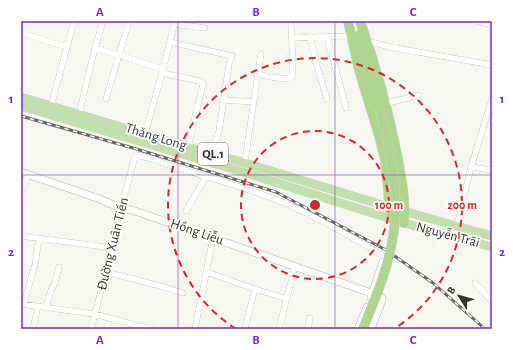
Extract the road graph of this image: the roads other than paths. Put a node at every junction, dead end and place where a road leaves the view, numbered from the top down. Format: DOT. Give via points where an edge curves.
graph roads {
  1 [pos="74,21"];
  2 [pos="102,21"];
  3 [pos="129,21"];
  4 [pos="348,21"];
  5 [pos="352,21"];
  6 [pos="356,21"];
  7 [pos="360,21"];
  8 [pos="478,21"];
  9 [pos="175,22"];
  10 [pos="291,25"];
  11 [pos="492,25"];
  12 [pos="205,28"];
  13 [pos="21,33"];
  14 [pos="350,35"];
  15 [pos="310,37"];
  16 [pos="326,37"];
  17 [pos="292,38"];
  18 [pos="367,41"];
  19 [pos="170,42"];
  20 [pos="67,47"];
  21 [pos="95,48"];
  22 [pos="261,54"];
  23 [pos="119,55"];
  24 [pos="365,59"];
  25 [pos="492,65"];
  26 [pos="162,71"];
  27 [pos="257,74"];
  28 [pos="418,95"];
  29 [pos="21,97"];
  30 [pos="106,99"];
  31 [pos="327,99"];
  32 [pos="492,99"];
  33 [pos="224,100"];
  34 [pos="254,102"];
  35 [pos="21,106"];
  36 [pos="50,106"];
  37 [pos="382,106"];
  38 [pos="346,108"];
  39 [pos="78,114"];
  40 [pos="145,134"];
  41 [pos="188,147"];
  42 [pos="212,154"];
  43 [pos="186,156"];
  44 [pos="245,163"];
  45 [pos="471,167"];
  46 [pos="492,170"];
  47 [pos="24,173"];
  48 [pos="206,177"];
  49 [pos="21,192"];
  50 [pos="388,207"];
  51 [pos="122,208"];
  52 [pos="186,211"];
  53 [pos="405,211"];
  54 [pos="393,220"];
  55 [pos="404,223"];
  56 [pos="457,226"];
  57 [pos="21,236"];
  58 [pos="492,236"];
  59 [pos="213,238"];
  60 [pos="39,239"];
  61 [pos="492,247"];
  62 [pos="112,249"];
  63 [pos="385,257"];
  64 [pos="295,266"];
  65 [pos="59,267"];
  66 [pos="106,272"];
  67 [pos="206,272"];
  68 [pos="475,283"];
  69 [pos="255,289"];
  70 [pos="183,293"];
  71 [pos="372,293"];
  72 [pos="24,294"];
  73 [pos="287,299"];
  74 [pos="491,299"];
  75 [pos="22,304"];
  76 [pos="38,306"];
  77 [pos="46,307"];
  78 [pos="94,314"];
  79 [pos="310,318"];
  80 [pos="360,327"];
  81 [pos="33,329"];
  82 [pos="91,329"];
  83 [pos="151,329"];
  84 [pos="195,329"];
  85 [pos="245,329"];
  86 [pos="279,329"];
  87 [pos="308,329"];
  88 [pos="371,329"];
  1 -- 20 [label="street"];
  2 -- 21 [label="street"];
  3 -- 23 [label="street"];
  4 -- 14 [label="highway"];
  5 -- 24 [label="highway"];
  6 -- 24 [label="highway"];
  7 -- 18 [label="highway"];
  8 -- 11 [label="street"];
  9 -- 12 [label="street"];
  9 -- 19 [label="street"];
  10 -- 17 [label="street"];
  13 -- 20 [label="street"];
  14 -- 16 [label="street"];
  14 -- 50 [label="highway" via="382,146"];
  15 -- 16 [label="street"];
  15 -- 17 [label="street"];
  15 -- 31 [label="street"];
  16 -- 38 [label="street"];
  17 -- 27 [label="street" via="292,77 279,78"];
  18 -- 25 [label="street"];
  18 -- 37 [label="highway"];
  19 -- 26 [label="street"];
  19 -- 33 [label="street" via="231,55"];
  20 -- 36 [label="street"];
  21 -- 23 [label="street"];
  21 -- 39 [label="street"];
  22 -- 27 [label="street"];
  23 -- 26 [label="street"];
  23 -- 30 [label="street"];
  24 -- 37 [label="highway"];
  26 -- 40 [label="street"];
  26 -- 41 [label="street" via="203,84"];
  27 -- 34 [label="street"];
  28 -- 37 [label="street"];
  29 -- 36 [label="main road, Thăng Long / QL.1"];
  32 -- 45 [label="street"];
  33 -- 34 [label="street"];
  33 -- 42 [label="street"];
  34 -- 44 [label="street"];
  35 -- 43 [label="main road, Thăng Long / QL.1"];
  36 -- 39 [label="main road, Thăng Long / QL.1"];
  37 -- 53 [label="highway" via="393,134 405,194"];
  37 -- 80 [label="highway, bridge" via="395,181 395,222 388,262 379,289"];
  39 -- 40 [label="main road, Thăng Long / QL.1"];
  40 -- 41 [label="main road, Thăng Long / QL.1"];
  41 -- 42 [label="main road, Thăng Long / QL.1"];
  41 -- 43 [label="main road"];
  42 -- 44 [label="main road, Thăng Long / QL.1"];
  43 -- 54 [label="main road, Thăng Long / QL.1"];
  44 -- 50 [label="main road, Thăng Long / QL.1"];
  45 -- 46 [label="street"];
  45 -- 56 [label="street"];
  47 -- 49 [label="street"];
  47 -- 51 [label="street, Hồng Liễu"];
  48 -- 51 [label="street, Đường Xuân Tiến" via="136,155"];
  48 -- 52 [label="street"];
  48 -- 63 [label="street" via="264,195 300,210 343,231"];
  50 -- 53 [label="main road, Thăng Long / QL.1"];
  50 -- 54 [label="highway"];
  51 -- 59 [label="street, Hồng Liễu"];
  51 -- 62 [label="street, Đường Xuân Tiến"];
  53 -- 55 [label="highway"];
  53 -- 56 [label="main road, Nguyễn Trãi / QL.1"];
  54 -- 55 [label="main road, Thăng Long / QL.1"];
  55 -- 61 [label="main road, Nguyễn Trãi / QL.1"];
  56 -- 58 [label="main road, Nguyễn Trãi / QL.1"];
  57 -- 60 [label="street"];
  59 -- 64 [label="street, Hồng Liễu"];
  59 -- 67 [label="street"];
  60 -- 62 [label="street"];
  60 -- 72 [label="street" via="35,265"];
  62 -- 66 [label="street, Đường Xuân Tiến"];
  63 -- 71 [label="street"];
  64 -- 71 [label="street, Hồng Liễu"];
  64 -- 73 [label="street"];
  65 -- 77 [label="street"];
  66 -- 70 [label="street"];
  66 -- 78 [label="street, Đường Xuân Tiến"];
  67 -- 69 [label="street"];
  67 -- 84 [label="street"];
  68 -- 74 [label="street"];
  69 -- 73 [label="street"];
  69 -- 85 [label="street"];
  71 -- 80 [label="street"];
  71 -- 88 [label="street" via="380,296 382,300"];
  72 -- 75 [label="street"];
  73 -- 86 [label="street"];
  75 -- 76 [label="street"];
  76 -- 77 [label="street"];
  76 -- 81 [label="street"];
  77 -- 78 [label="street"];
  78 -- 82 [label="street, Đường Xuân Tiến"];
  78 -- 83 [label="street"];
  79 -- 87 [label="street"];
  80 -- 88 [label="street"];
}
